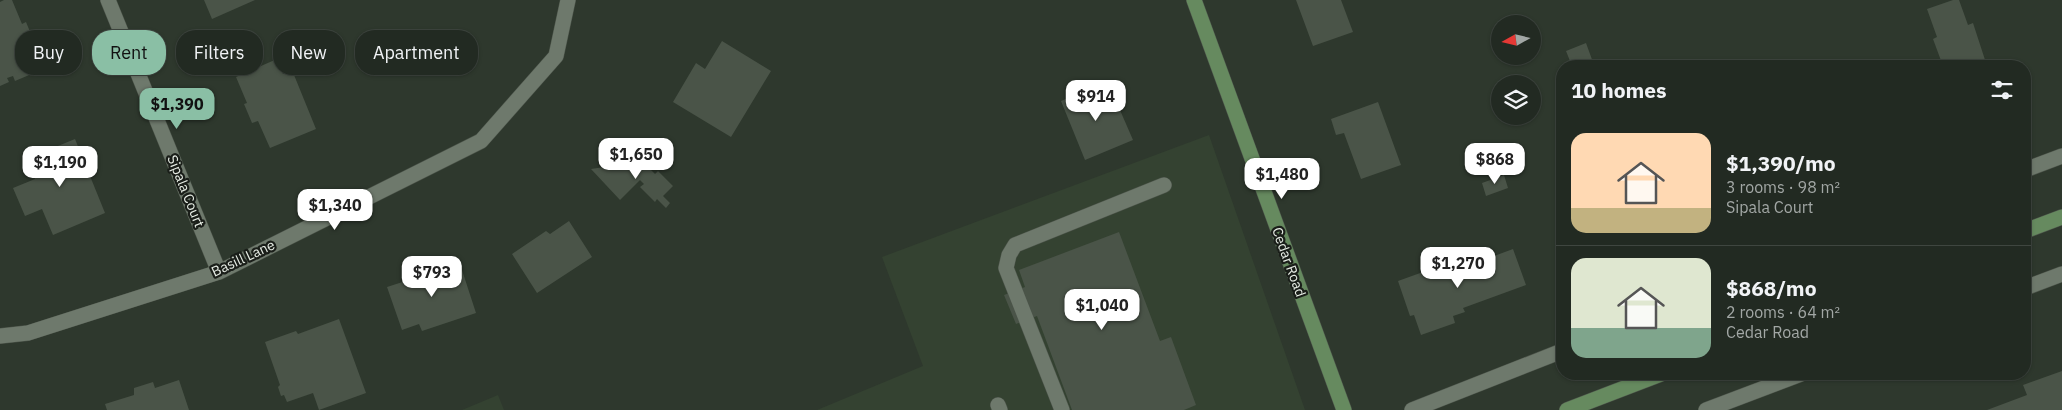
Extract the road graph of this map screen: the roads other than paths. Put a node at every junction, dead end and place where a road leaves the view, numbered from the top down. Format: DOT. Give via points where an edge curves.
graph roads {
  1 [pos="108,0"];
  2 [pos="568,0"];
  3 [pos="1194,0"];
  4 [pos="2062,156"];
  5 [pos="2031,168"];
  6 [pos="1164,185"];
  7 [pos="2062,217"];
  8 [pos="2031,229"];
  9 [pos="219,272"];
  10 [pos="2062,274"];
  11 [pos="2031,286"];
  12 [pos="0,336"];
  13 [pos="1556,353"];
  14 [pos="1645,380"];
  15 [pos="1785,380"];
  16 [pos="1062,410"];
  17 [pos="1344,410"];
  18 [pos="1412,410"];
  19 [pos="1567,410"];
  20 [pos="1706,410"];
  1 -- 9 [label="street, Sipala Court"];
  2 -- 9 [label="street, Basill Lane" via="556,56 481,141"];
  3 -- 17 [label="street, Cedar Road"];
  4 -- 5 [label="street"];
  6 -- 16 [label="street" via="1016,245 1009,255 1006,268"];
  7 -- 8 [label="street"];
  9 -- 12 [label="street, Basill Lane" via="28,333"];
  10 -- 11 [label="street"];
  13 -- 18 [label="street"];
  14 -- 19 [label="street"];
  15 -- 20 [label="street"];
}
